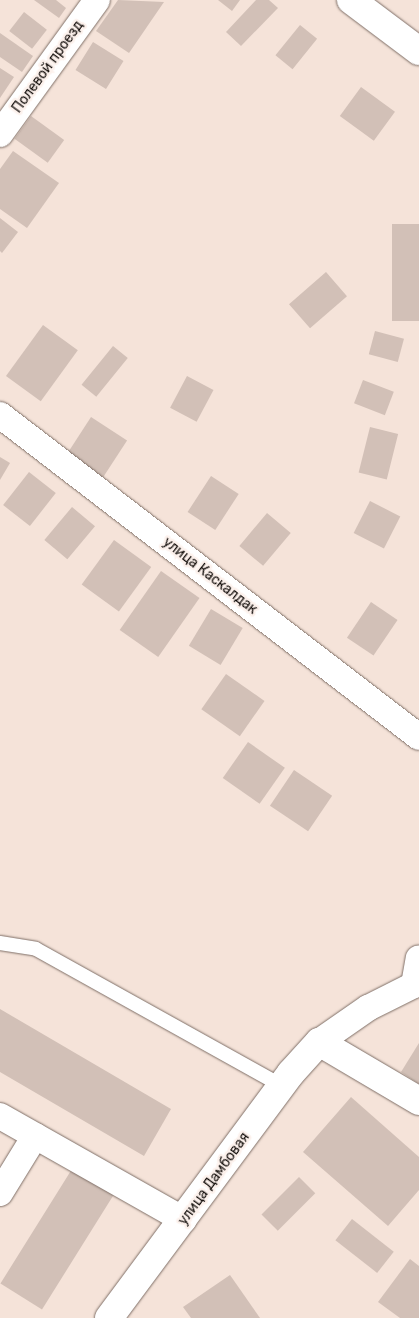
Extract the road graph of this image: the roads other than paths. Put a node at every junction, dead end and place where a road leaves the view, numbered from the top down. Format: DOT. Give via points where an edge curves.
graph roads {
  1 [pos="97,0"];
  2 [pos="351,0"];
  3 [pos="419,52"];
  4 [pos="0,134"];
  5 [pos="0,415"];
  6 [pos="419,737"];
  7 [pos="0,943"];
  8 [pos="419,958"];
  9 [pos="416,983"];
  10 [pos="319,1042"];
  11 [pos="282,1086"];
  12 [pos="419,1101"];
  13 [pos="0,1116"];
  14 [pos="35,1136"];
  15 [pos="0,1192"];
  16 [pos="184,1220"];
  17 [pos="109,1318"];
  1 -- 4 [label="street, Полевой проезд"];
  2 -- 3 [label="street"];
  5 -- 6 [label="street, улица Каскалдак"];
  7 -- 11 [label="lane" via="36,950"];
  8 -- 9 [label="street"];
  9 -- 10 [label="street" via="368,1008"];
  10 -- 11 [label="street, улица Дамбовая"];
  10 -- 12 [label="street"];
  11 -- 16 [label="street, улица Дамбовая"];
  13 -- 14 [label="street"];
  14 -- 15 [label="street"];
  14 -- 16 [label="street"];
  16 -- 17 [label="street, улица Дамбовая"];
}
